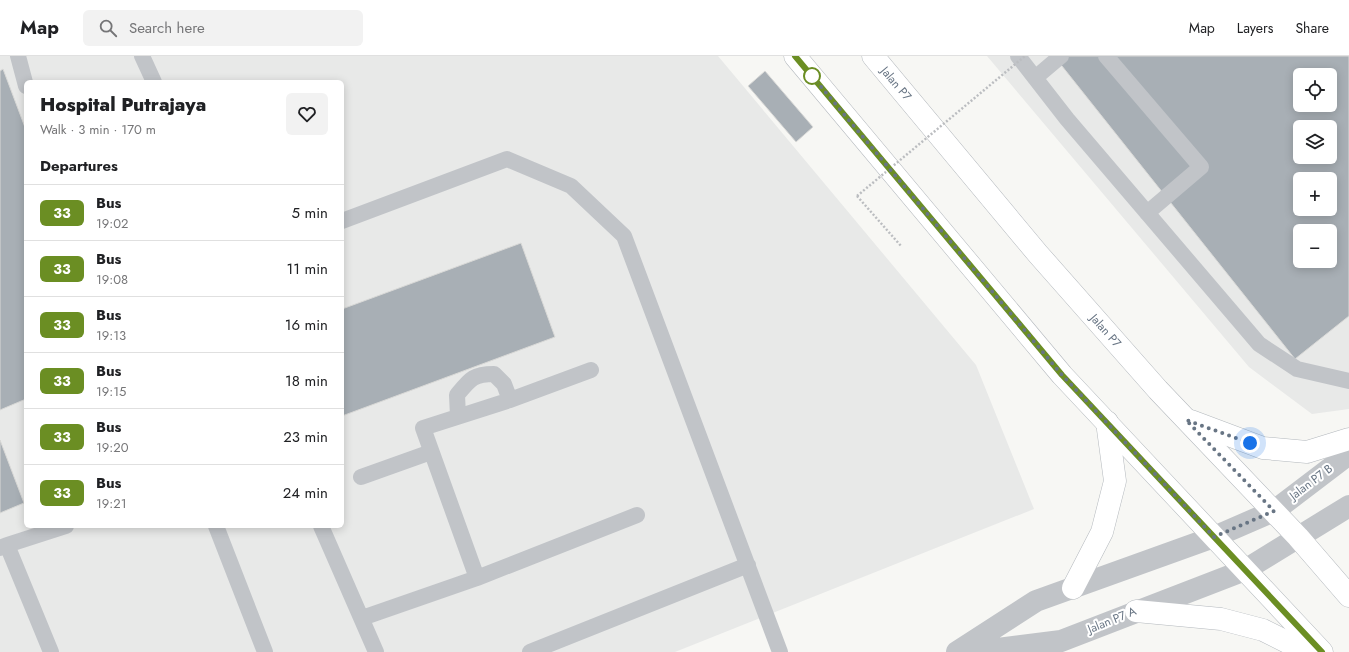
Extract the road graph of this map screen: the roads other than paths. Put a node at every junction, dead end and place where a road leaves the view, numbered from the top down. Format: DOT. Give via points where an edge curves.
graph roads {
  1 [pos="18,56"];
  2 [pos="142,56"];
  3 [pos="795,56"];
  4 [pos="873,56"];
  5 [pos="1018,56"];
  6 [pos="1061,56"];
  7 [pos="1106,56"];
  8 [pos="1035,78"];
  9 [pos="24,80"];
  10 [pos="153,80"];
  11 [pos="1147,213"];
  12 [pos="344,220"];
  13 [pos="591,370"];
  14 [pos="1349,381"];
  15 [pos="510,400"];
  16 [pos="458,416"];
  17 [pos="1186,420"];
  18 [pos="1107,422"];
  19 [pos="1349,439"];
  20 [pos="431,452"];
  21 [pos="1349,454"];
  22 [pos="361,477"];
  23 [pos="1349,506"];
  24 [pos="1274,511"];
  25 [pos="637,515"];
  26 [pos="60,528"];
  27 [pos="217,528"];
  28 [pos="322,528"];
  29 [pos="1214,537"];
  30 [pos="1298,537"];
  31 [pos="4,547"];
  32 [pos="748,565"];
  33 [pos="1245,570"];
  34 [pos="477,578"];
  35 [pos="1073,588"];
  36 [pos="1349,596"];
  37 [pos="1136,611"];
  38 [pos="362,618"];
  39 [pos="51,652"];
  40 [pos="265,652"];
  41 [pos="376,652"];
  42 [pos="530,652"];
  43 [pos="780,652"];
  44 [pos="957,652"];
  45 [pos="974,652"];
  46 [pos="1307,652"];
  47 [pos="1322,652"];
  1 -- 9 [label="lane"];
  2 -- 10 [label="lane"];
  3 -- 18 [label="main road" via="1062,375"];
  4 -- 17 [label="main road, Jalan P7" via="1038,254"];
  5 -- 8 [label="lane"];
  6 -- 8 [label="lane"];
  7 -- 11 [label="lane" via="1201,167"];
  8 -- 11 [label="lane"];
  11 -- 14 [label="lane" via="1259,344 1297,369"];
  12 -- 32 [label="lane" via="507,159 571,186 624,236"];
  13 -- 15 [label="lane"];
  15 -- 16 [label="lane"];
  15 -- 16 [label="lane" via="504,384 494,374 480,374 469,380 457,395"];
  16 -- 20 [label="lane" via="423,428"];
  17 -- 19 [label="main road" via="1263,448 1307,452"];
  17 -- 24 [label="main road, Jalan P7"];
  18 -- 29 [label="main road"];
  18 -- 35 [label="main road" via="1114,481 1102,532"];
  20 -- 22 [label="lane"];
  20 -- 34 [label="lane"];
  21 -- 24 [label="street, Jalan P7 B"];
  23 -- 30 [label="street"];
  24 -- 29 [label="street, Jalan P7 B"];
  24 -- 30 [label="main road, Jalan P7"];
  25 -- 34 [label="lane"];
  26 -- 31 [label="lane"];
  27 -- 40 [label="lane"];
  28 -- 38 [label="lane"];
  29 -- 33 [label="main road"];
  29 -- 35 [label="street"];
  30 -- 33 [label="street, Jalan P7 A"];
  30 -- 36 [label="main road, Jalan P7"];
  31 -- 39 [label="lane"];
  32 -- 42 [label="lane"];
  32 -- 43 [label="lane"];
  33 -- 37 [label="street, Jalan P7 A"];
  33 -- 47 [label="main road"];
  34 -- 38 [label="lane"];
  35 -- 44 [label="street" via="1036,601"];
  37 -- 45 [label="street, Jalan P7 A" via="1061,641"];
  37 -- 46 [label="main road" via="1221,619 1263,630"];
  38 -- 41 [label="lane"];
}
